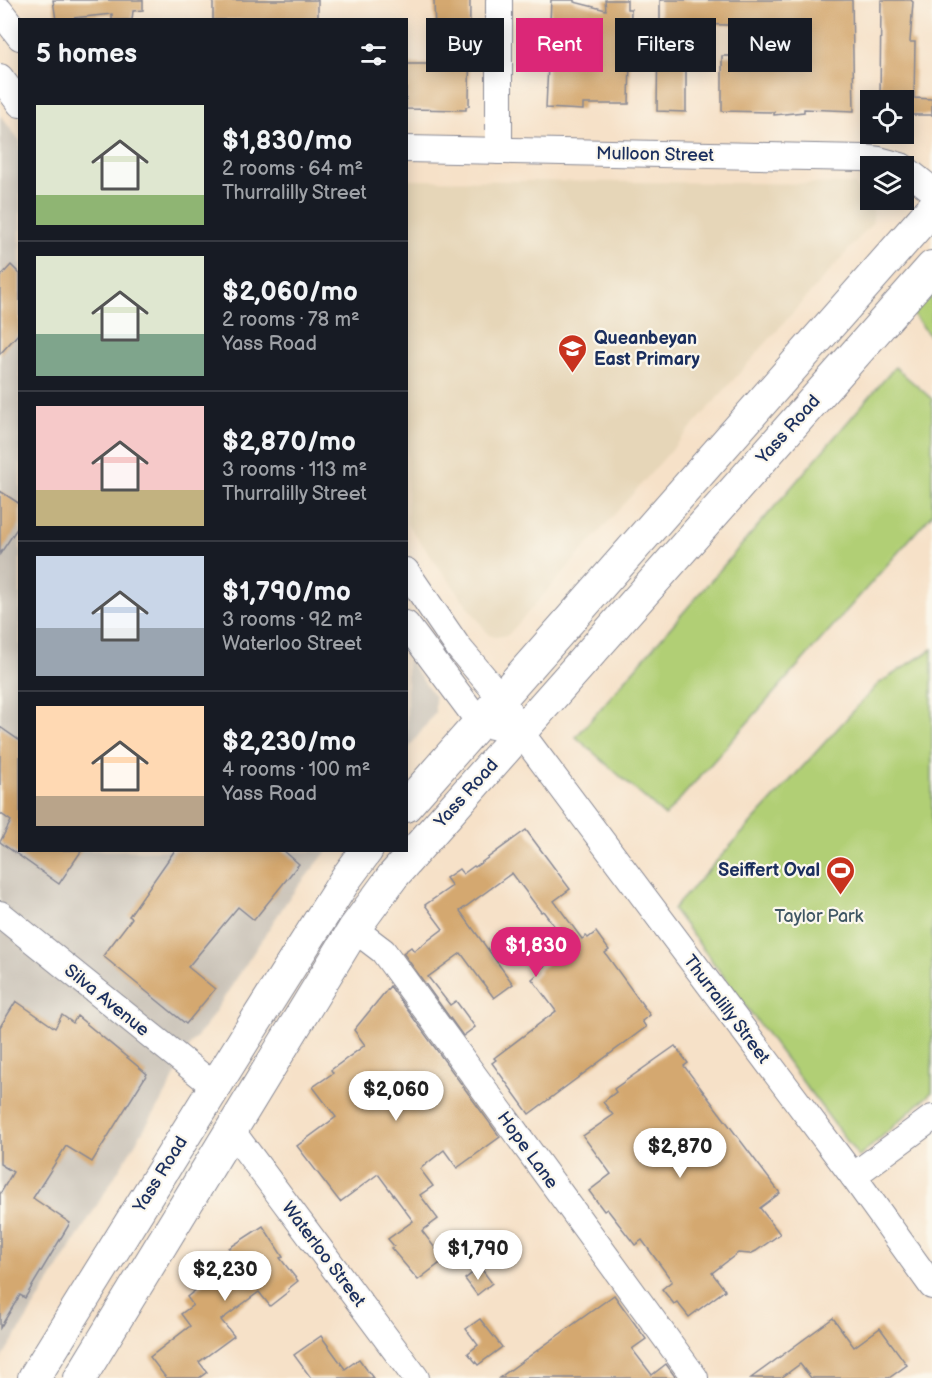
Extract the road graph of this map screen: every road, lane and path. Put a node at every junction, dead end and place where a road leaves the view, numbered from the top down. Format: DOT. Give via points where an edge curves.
graph roads {
  1 [pos="499,0"];
  2 [pos="0,11"];
  3 [pos="18,34"];
  4 [pos="0,77"];
  5 [pos="18,101"];
  6 [pos="408,149"];
  7 [pos="499,151"];
  8 [pos="860,159"];
  9 [pos="914,176"];
  10 [pos="932,190"];
  11 [pos="932,209"];
  12 [pos="932,267"];
  13 [pos="878,272"];
  14 [pos="906,297"];
  15 [pos="408,574"];
  16 [pos="408,627"];
  17 [pos="501,698"];
  18 [pos="480,723"];
  19 [pos="521,733"];
  20 [pos="408,804"];
  21 [pos="366,852"];
  22 [pos="0,914"];
  23 [pos="354,929"];
  24 [pos="214,1086"];
  25 [pos="932,1118"];
  26 [pos="231,1130"];
  27 [pos="853,1176"];
  28 [pos="932,1286"];
  29 [pos="34,1378"];
  30 [pos="80,1378"];
  31 [pos="416,1378"];
  32 [pos="695,1378"];
  1 -- 7 [label="street"];
  2 -- 3 [label="street"];
  4 -- 5 [label="street"];
  6 -- 7 [label="street, Mulloon Street"];
  7 -- 8 [label="street, Mulloon Street"];
  9 -- 10 [label="street, Mulloon Street"];
  11 -- 13 [label="main road, Yass Road"];
  12 -- 14 [label="main road, Yass Road"];
  13 -- 14 [label="main road"];
  13 -- 17 [label="main road, Yass Road"];
  14 -- 19 [label="main road, Yass Road"];
  15 -- 17 [label="street, Thurralilly Street" via="459,647"];
  16 -- 18 [label="street"];
  17 -- 18 [label="main road, Yass Road"];
  17 -- 19 [label="street, Thurralilly Street"];
  18 -- 19 [label="street"];
  18 -- 20 [label="main road, Yass Road"];
  19 -- 23 [label="main road, Yass Road" via="408,858"];
  19 -- 27 [label="street, Thurralilly Street"];
  21 -- 24 [label="main road, Yass Road"];
  22 -- 24 [label="street, Silva Avenue"];
  23 -- 26 [label="main road, Yass Road"];
  23 -- 32 [label="street, Hope Lane" via="383,951"];
  24 -- 26 [label="main road"];
  24 -- 29 [label="main road, Yass Road"];
  25 -- 27 [label="street"];
  26 -- 30 [label="main road, Yass Road"];
  26 -- 31 [label="street, Waterloo Street"];
  27 -- 28 [label="street, Thurralilly Street"];
}
